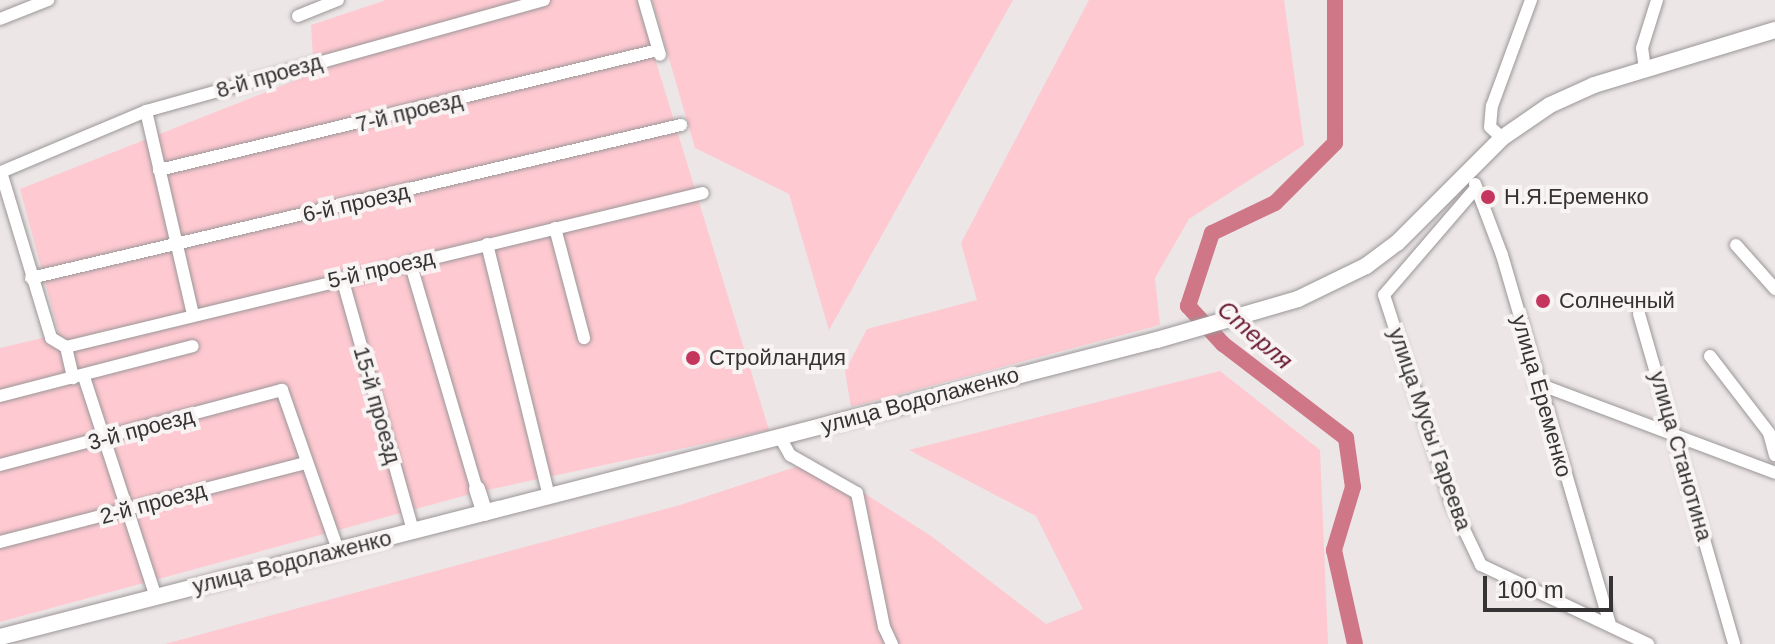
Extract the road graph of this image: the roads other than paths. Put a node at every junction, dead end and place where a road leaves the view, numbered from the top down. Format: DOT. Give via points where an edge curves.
graph roads {
  1 [pos="48,0"];
  2 [pos="338,0"];
  3 [pos="544,0"];
  4 [pos="644,0"];
  5 [pos="1531,0"];
  6 [pos="1657,0"];
  7 [pos="298,16"];
  8 [pos="0,19"];
  9 [pos="1775,30"];
  10 [pos="1645,69"];
  11 [pos="146,111"];
  12 [pos="681,125"];
  13 [pos="1502,138"];
  14 [pos="1470,168"];
  15 [pos="159,170"];
  16 [pos="1,172"];
  17 [pos="1476,188"];
  18 [pos="703,193"];
  19 [pos="555,228"];
  20 [pos="176,242"];
  21 [pos="487,244"];
  22 [pos="1736,245"];
  23 [pos="410,262"];
  24 [pos="31,278"];
  25 [pos="342,278"];
  26 [pos="1775,289"];
  27 [pos="193,314"];
  28 [pos="1639,314"];
  29 [pos="584,338"];
  30 [pos="193,346"];
  31 [pos="63,347"];
  32 [pos="1710,356"];
  33 [pos="78,378"];
  34 [pos="1536,383"];
  35 [pos="0,396"];
  36 [pos="1676,435"];
  37 [pos="780,437"];
  38 [pos="105,439"];
  39 [pos="1775,455"];
  40 [pos="306,463"];
  41 [pos="0,465"];
  42 [pos="1775,473"];
  43 [pos="477,489"];
  44 [pos="549,496"];
  45 [pos="130,510"];
  46 [pos="485,513"];
  47 [pos="413,531"];
  48 [pos="0,542"];
  49 [pos="338,550"];
  50 [pos="156,597"];
  51 [pos="1610,624"];
  52 [pos="0,637"];
  53 [pos="892,644"];
  54 [pos="1648,644"];
  55 [pos="1734,644"];
  1 -- 8 [label="street"];
  2 -- 7 [label="street"];
  3 -- 11 [label="street, 8-й проезд"];
  4 -- 15 [label="street, 7-й проезд" via="659,52"];
  5 -- 13 [label="street" via="1492,106 1490,127"];
  6 -- 10 [label="street" via="1642,48"];
  9 -- 10 [label="main road, улица Водолаженко"];
  10 -- 13 [label="main road, улица Водолаженко" via="1550,105"];
  11 -- 15 [label="street"];
  11 -- 16 [label="street, 8-й проезд"];
  12 -- 20 [label="street, 6-й проезд"];
  13 -- 14 [label="main road, улица Водолаженко"];
  14 -- 17 [label="street, улица Еременко"];
  14 -- 37 [label="main road, улица Водолаженко" via="1397,243 1324,288 1157,340"];
  15 -- 20 [label="street"];
  16 -- 24 [label="street"];
  17 -- 34 [label="street, улица Еременко" via="1502,255"];
  17 -- 51 [label="street, улица Мусы Гареева" via="1384,295 1384,302 1452,504 1481,565"];
  18 -- 19 [label="street, 5-й проезд"];
  19 -- 21 [label="street, 5-й проезд"];
  19 -- 29 [label="street"];
  20 -- 24 [label="street, 6-й проезд"];
  20 -- 27 [label="street"];
  21 -- 23 [label="street, 5-й проезд"];
  21 -- 44 [label="street"];
  22 -- 26 [label="street"];
  23 -- 25 [label="street, 5-й проезд"];
  23 -- 43 [label="street"];
  24 -- 31 [label="street" via="44,325"];
  25 -- 27 [label="street, 5-й проезд"];
  25 -- 47 [label="street, 15-й проезд"];
  27 -- 31 [label="street, 5-й проезд"];
  28 -- 36 [label="street, улица Станотина"];
  30 -- 33 [label="street"];
  31 -- 33 [label="street"];
  32 -- 39 [label="street" via="1769,433"];
  33 -- 35 [label="street"];
  33 -- 38 [label="street"];
  34 -- 36 [label="street"];
  34 -- 51 [label="street, улица Еременко"];
  36 -- 42 [label="street"];
  36 -- 55 [label="street, улица Станотина"];
  37 -- 44 [label="main road, улица Водолаженко"];
  37 -- 53 [label="street" via="790,455 857,493"];
  38 -- 40 [label="street, 3-й проезд" via="282,390"];
  38 -- 41 [label="street, 3-й проезд"];
  38 -- 45 [label="street"];
  40 -- 45 [label="street, 2-й проезд"];
  40 -- 49 [label="street"];
  43 -- 46 [label="main road"];
  44 -- 46 [label="main road, улица Водолаженко"];
  45 -- 48 [label="street, 2-й проезд"];
  45 -- 50 [label="street"];
  46 -- 47 [label="main road, улица Водолаженко"];
  47 -- 49 [label="main road, улица Водолаженко"];
  49 -- 50 [label="main road, улица Водолаженко"];
  50 -- 52 [label="main road, улица Водолаженко"];
  51 -- 54 [label="street, улица Мусы Гареева"];
}
